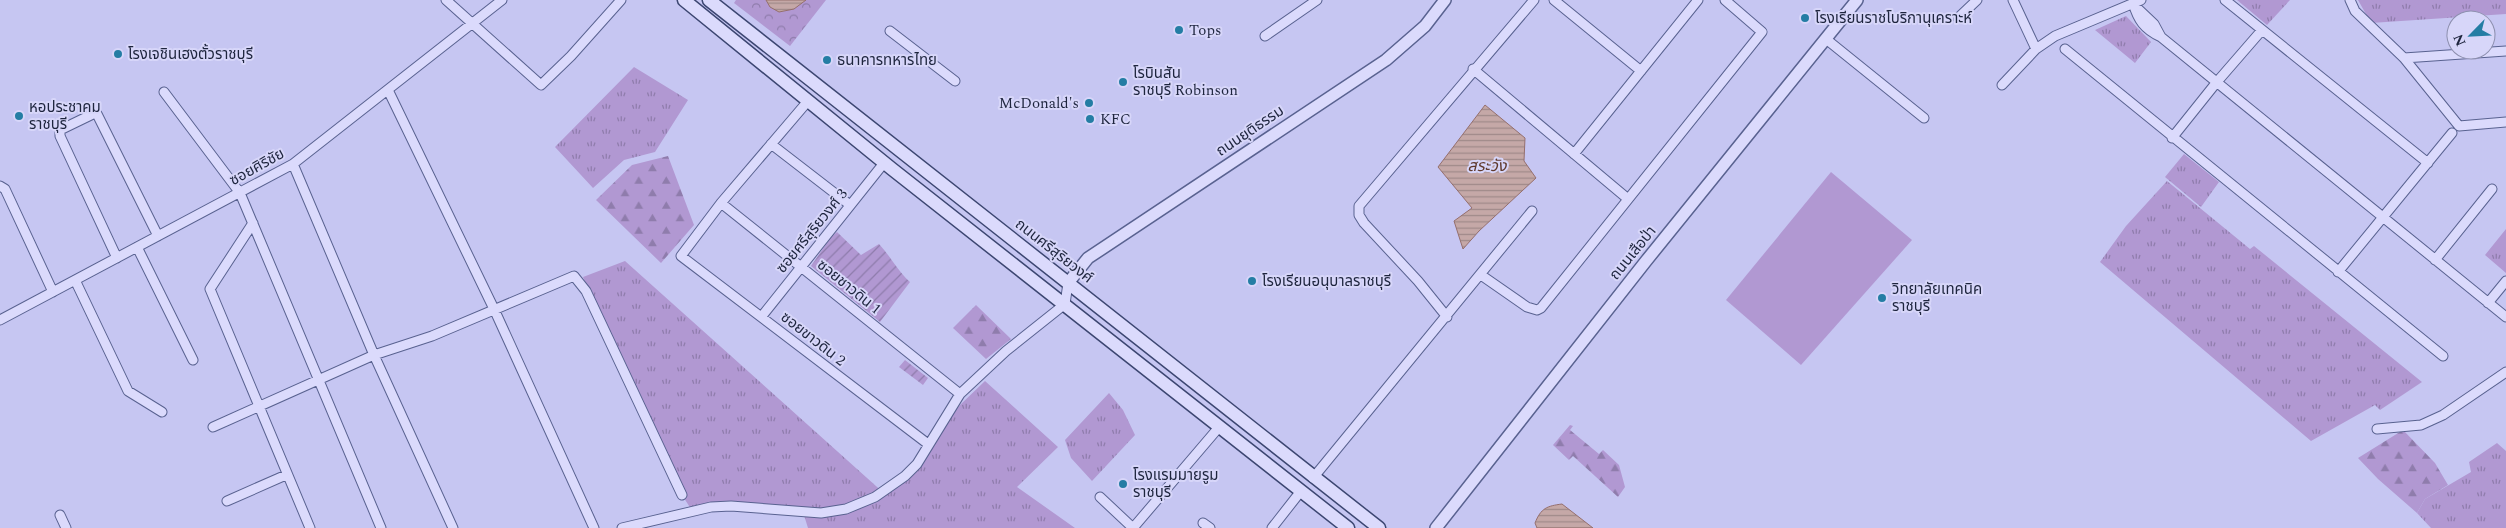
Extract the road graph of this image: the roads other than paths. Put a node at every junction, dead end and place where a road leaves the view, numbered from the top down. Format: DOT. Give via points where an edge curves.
graph roads {
  1 [pos="446,0"];
  2 [pos="502,0"];
  3 [pos="621,0"];
  4 [pos="684,0"];
  5 [pos="709,0"];
  6 [pos="1316,0"];
  7 [pos="1445,0"];
  8 [pos="1534,0"];
  9 [pos="1554,0"];
  10 [pos="1698,0"];
  11 [pos="1725,0"];
  12 [pos="1857,0"];
  13 [pos="1977,0"];
  14 [pos="2013,0"];
  15 [pos="2225,0"];
  16 [pos="2350,0"];
  17 [pos="2135,1"];
  18 [pos="1958,18"];
  19 [pos="473,23"];
  20 [pos="890,30"];
  21 [pos="2262,30"];
  22 [pos="1265,36"];
  23 [pos="1826,39"];
  24 [pos="2036,49"];
  25 [pos="2065,49"];
  26 [pos="2506,51"];
  27 [pos="2404,58"];
  28 [pos="1473,69"];
  29 [pos="1641,71"];
  30 [pos="954,82"];
  31 [pos="2216,83"];
  32 [pos="2002,84"];
  33 [pos="388,90"];
  34 [pos="164,92"];
  35 [pos="808,100"];
  36 [pos="1924,118"];
  37 [pos="2506,122"];
  38 [pos="2452,133"];
  39 [pos="2172,138"];
  40 [pos="771,144"];
  41 [pos="1574,154"];
  42 [pos="884,162"];
  43 [pos="2428,163"];
  44 [pos="293,164"];
  45 [pos="0,186"];
  46 [pos="2492,189"];
  47 [pos="240,193"];
  48 [pos="1628,199"];
  49 [pos="721,203"];
  50 [pos="850,206"];
  51 [pos="1532,211"];
  52 [pos="2383,218"];
  53 [pos="253,223"];
  54 [pos="158,236"];
  55 [pos="137,247"];
  56 [pos="117,258"];
  57 [pos="2435,260"];
  58 [pos="802,266"];
  59 [pos="2338,272"];
  60 [pos="1481,275"];
  61 [pos="75,280"];
  62 [pos="2506,281"];
  63 [pos="1068,283"];
  64 [pos="53,292"];
  65 [pos="2488,303"];
  66 [pos="1065,304"];
  67 [pos="494,309"];
  68 [pos="762,316"];
  69 [pos="1447,317"];
  70 [pos="2506,317"];
  71 [pos="0,320"];
  72 [pos="374,355"];
  73 [pos="2443,356"];
  74 [pos="193,360"];
  75 [pos="2506,372"];
  76 [pos="317,379"];
  77 [pos="960,394"];
  78 [pos="258,405"];
  79 [pos="162,412"];
  80 [pos="1220,426"];
  81 [pos="213,427"];
  82 [pos="2377,429"];
  83 [pos="928,444"];
  84 [pos="286,475"];
  85 [pos="1313,478"];
  86 [pos="1301,491"];
  87 [pos="682,495"];
  88 [pos="1100,497"];
  89 [pos="227,501"];
  90 [pos="60,515"];
  91 [pos="66,528"];
  92 [pos="310,528"];
  93 [pos="381,528"];
  94 [pos="453,528"];
  95 [pos="594,528"];
  96 [pos="622,528"];
  97 [pos="1133,528"];
  98 [pos="1272,528"];
  99 [pos="1348,528"];
  100 [pos="1379,528"];
  101 [pos="1436,528"];
  1 -- 19 [label="street"];
  2 -- 19 [label="street, ซอยศิริชัย"];
  3 -- 19 [label="street" via="541,85"];
  4 -- 35 [label="main road"];
  5 -- 63 [label="main road, ถนนศรีสุริยวงศ์"];
  6 -- 22 [label="street"];
  7 -- 63 [label="street, ถนนยุติธรรม" via="1425,26 1386,60 1088,258"];
  8 -- 28 [label="street"];
  9 -- 29 [label="street"];
  10 -- 29 [label="street"];
  11 -- 48 [label="street" via="1762,32"];
  12 -- 23 [label="street, ถนนเสือป่า"];
  13 -- 18 [label="street"];
  14 -- 24 [label="street"];
  15 -- 21 [label="street"];
  16 -- 27 [label="street" via="2355,11"];
  17 -- 24 [label="street" via="2055,36"];
  17 -- 31 [label="street" via="2138,20"];
  19 -- 33 [label="street, ซอยศิริชัย"];
  20 -- 30 [label="street"];
  21 -- 31 [label="street"];
  21 -- 43 [label="street"];
  23 -- 36 [label="street"];
  23 -- 101 [label="street, ถนนเสือป่า" via="1569,357"];
  24 -- 32 [label="street"];
  25 -- 39 [label="street"];
  26 -- 27 [label="street"];
  27 -- 37 [label="street" via="2459,126"];
  28 -- 41 [label="street"];
  28 -- 69 [label="street" via="1359,206 1359,215 1364,223"];
  29 -- 41 [label="street"];
  31 -- 39 [label="street"];
  31 -- 52 [label="street"];
  33 -- 44 [label="street, ซอยศิริชัย"];
  33 -- 67 [label="street"];
  34 -- 47 [label="street"];
  35 -- 40 [label="street"];
  35 -- 42 [label="main road"];
  38 -- 43 [label="street"];
  39 -- 59 [label="street"];
  40 -- 49 [label="street"];
  40 -- 50 [label="street"];
  41 -- 48 [label="street"];
  42 -- 50 [label="street, ซอยศรีสุริยวงศ์ 3"];
  42 -- 66 [label="main road"];
  43 -- 52 [label="street"];
  44 -- 47 [label="street, ซอยศิริชัย"];
  44 -- 72 [label="street"];
  45 -- 64 [label="street" via="5,189"];
  46 -- 57 [label="street"];
  47 -- 53 [label="street"];
  47 -- 54 [label="street, ซอยศิริชัย"];
  48 -- 60 [label="street" via="1541,308 1527,307"];
  49 -- 58 [label="street, ซอยชาวดิน 1"];
  49 -- 68 [label="street, ซอยขาวดิน 2" via="681,256"];
  50 -- 58 [label="street, ซอยศรีสุริยวงศ์ 3"];
  51 -- 60 [label="street"];
  52 -- 57 [label="street"];
  52 -- 59 [label="street"];
  53 -- 76 [label="street"];
  53 -- 78 [label="street" via="210,289"];
  54 -- 55 [label="street, ซอยศิริชัย"];
  54 -- 56 [label="street" via="97,114 60,130"];
  55 -- 56 [label="street, ซอยศิริชัย"];
  55 -- 74 [label="street"];
  56 -- 61 [label="street, ซอยศิริชัย"];
  57 -- 65 [label="street"];
  58 -- 68 [label="street, ซอยศรีสุริยวงศ์ 3"];
  58 -- 77 [label="street, ซอยชาวดิน 1"];
  59 -- 73 [label="street"];
  60 -- 69 [label="street"];
  61 -- 64 [label="street, ซอยศิริชัย"];
  61 -- 79 [label="street" via="128,391"];
  62 -- 65 [label="street"];
  63 -- 66 [label="street"];
  63 -- 85 [label="main road, ถนนศรีสุริยวงศ์"];
  64 -- 71 [label="street, ซอยศิริชัย"];
  65 -- 70 [label="street"];
  66 -- 77 [label="street" via="1006,351"];
  66 -- 80 [label="main road"];
  67 -- 72 [label="street" via="432,336"];
  67 -- 87 [label="street" via="574,276 586,291"];
  67 -- 95 [label="street"];
  68 -- 83 [label="street, ซอยขาวดิน 2"];
  69 -- 85 [label="street"];
  72 -- 76 [label="street"];
  72 -- 94 [label="street"];
  75 -- 82 [label="street" via="2443,415 2421,424"];
  76 -- 78 [label="street"];
  76 -- 93 [label="street"];
  77 -- 83 [label="street"];
  78 -- 81 [label="street"];
  78 -- 84 [label="street"];
  80 -- 86 [label="main road"];
  80 -- 97 [label="street" via="1174,475"];
  83 -- 96 [label="street" via="905,476 875,497 846,509 821,514 711,507"];
  84 -- 89 [label="street"];
  84 -- 92 [label="street"];
  85 -- 86 [label="main road"];
  85 -- 100 [label="main road, ถนนศรีสุริยวงศ์"];
  86 -- 98 [label="street"];
  86 -- 99 [label="main road"];
  88 -- 97 [label="street"];
  90 -- 91 [label="street"];
}
